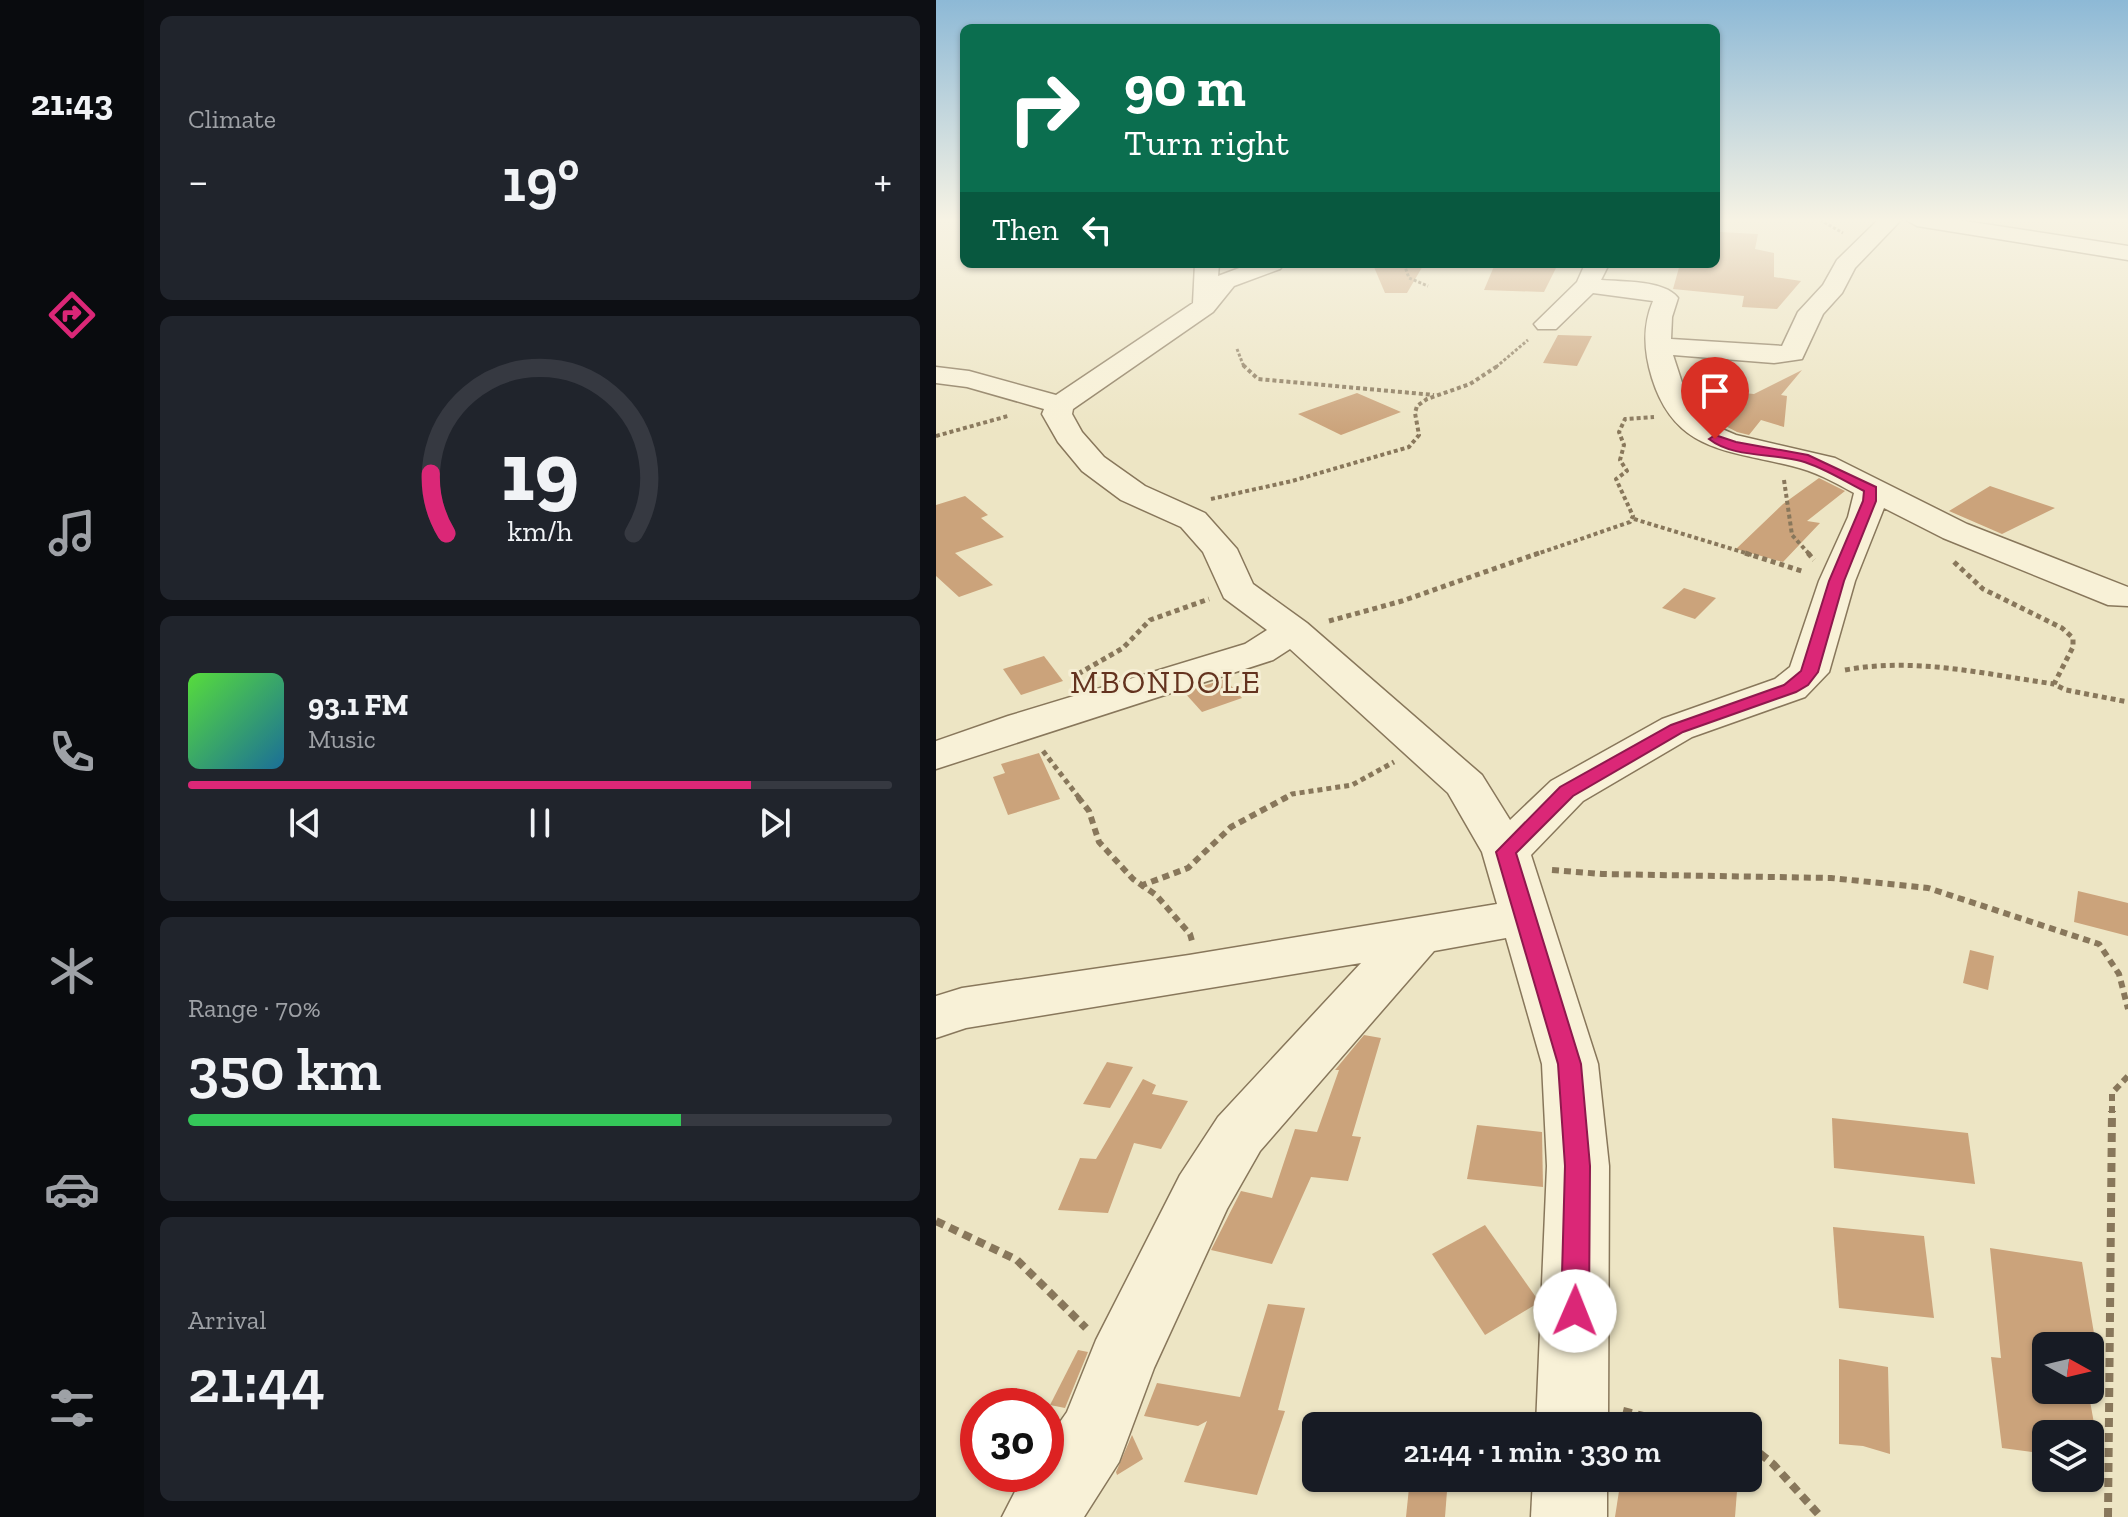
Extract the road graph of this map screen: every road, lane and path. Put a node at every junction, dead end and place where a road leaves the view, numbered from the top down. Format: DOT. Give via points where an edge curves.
graph roads {
  1 [pos="1204,291"];
  2 [pos="1577,291"];
  3 [pos="1648,291"];
  4 [pos="1830,291"];
  5 [pos="1547,324"];
  6 [pos="1658,346"];
  7 [pos="1237,349"];
  8 [pos="936,375"];
  9 [pos="1435,395"];
  10 [pos="1056,404"];
  11 [pos="1687,422"];
  12 [pos="936,436"];
  13 [pos="1803,458"];
  14 [pos="1871,489"];
  15 [pos="1159,504"];
  16 [pos="1634,519"];
  17 [pos="1955,531"];
  18 [pos="1834,579"];
  19 [pos="1237,590"];
  20 [pos="2121,597"];
  21 [pos="1293,631"];
  22 [pos="1078,674"];
  23 [pos="2054,684"];
  24 [pos="1790,688"];
  25 [pos="2128,702"];
  26 [pos="1023,725"];
  27 [pos="1424,747"];
  28 [pos="936,756"];
  29 [pos="1508,859"];
  30 [pos="1140,886"];
  31 [pos="1525,917"];
  32 [pos="1418,935"];
  33 [pos="1189,974"];
  34 [pos="2128,1009"];
  35 [pos="936,1017"];
  36 [pos="2128,1076"];
  37 [pos="936,1221"];
  38 [pos="1121,1363"];
  39 [pos="1572,1412"];
  40 [pos="1762,1455"];
  41 [pos="1570,1492"];
  42 [pos="1040,1517"];
  43 [pos="1569,1517"];
  44 [pos="1821,1517"];
  45 [pos="2108,1517"];
  1 -- 10 [label="street" via="1194,316"];
  2 -- 5 [label="street"];
  3 -- 6 [label="street" via="1666,298 1656,325"];
  4 -- 6 [label="street" via="1811,312 1793,353"];
  5 -- 9 [label="path" via="1500,365 1469,384"];
  6 -- 11 [label="street" via="1666,386"];
  7 -- 9 [label="path" via="1245,369 1258,379"];
  8 -- 10 [label="street"];
  9 -- 15 [label="path" via="1415,408 1419,435 1403,450 1249,492"];
  10 -- 12 [label="path"];
  10 -- 15 [label="street" via="1061,425 1093,464 1133,493"];
  11 -- 13 [label="street" via="1733,446"];
  11 -- 16 [label="path" via="1625,419 1619,432 1624,445 1620,460 1627,471 1616,479"];
  13 -- 14 [label="street"];
  13 -- 18 [label="path" via="1783,482 1792,535"];
  14 -- 17 [label="street"];
  14 -- 18 [label="street" via="1865,517"];
  15 -- 19 [label="street" via="1193,520 1219,549"];
  16 -- 18 [label="path"];
  16 -- 21 [label="path" via="1429,592"];
  17 -- 20 [label="street"];
  17 -- 23 [label="path" via="1946,550 1968,576 2073,638"];
  18 -- 24 [label="street" via="1809,672"];
  19 -- 21 [label="street"];
  19 -- 22 [label="path" via="1150,620 1129,644"];
  21 -- 26 [label="street" via="1259,652"];
  21 -- 27 [label="street"];
  23 -- 24 [label="path" via="1891,665 1840,671 1816,689"];
  23 -- 25 [label="path"];
  24 -- 29 [label="street" via="1677,728 1567,791"];
  26 -- 28 [label="street"];
  26 -- 30 [label="path" via="1089,811 1099,842"];
  27 -- 29 [label="street" via="1466,785"];
  27 -- 30 [label="path" via="1352,785 1292,794 1231,827 1188,868"];
  29 -- 31 [label="street"];
  29 -- 34 [label="path" via="1602,874 1831,878 1928,888 2099,944 2122,974"];
  30 -- 33 [label="path" via="1156,895 1190,934"];
  31 -- 32 [label="street"];
  31 -- 39 [label="street" via="1570,1064 1578,1166"];
  32 -- 33 [label="street"];
  32 -- 38 [label="street" via="1239,1134 1202,1194"];
  33 -- 35 [label="street" via="962,1008"];
  36 -- 45 [label="path" via="2112,1093"];
  37 -- 38 [label="path" via="1017,1260"];
  38 -- 42 [label="street" via="1093,1436"];
  40 -- 44 [label="path"];
  41 -- 43 [label="street"];
}
